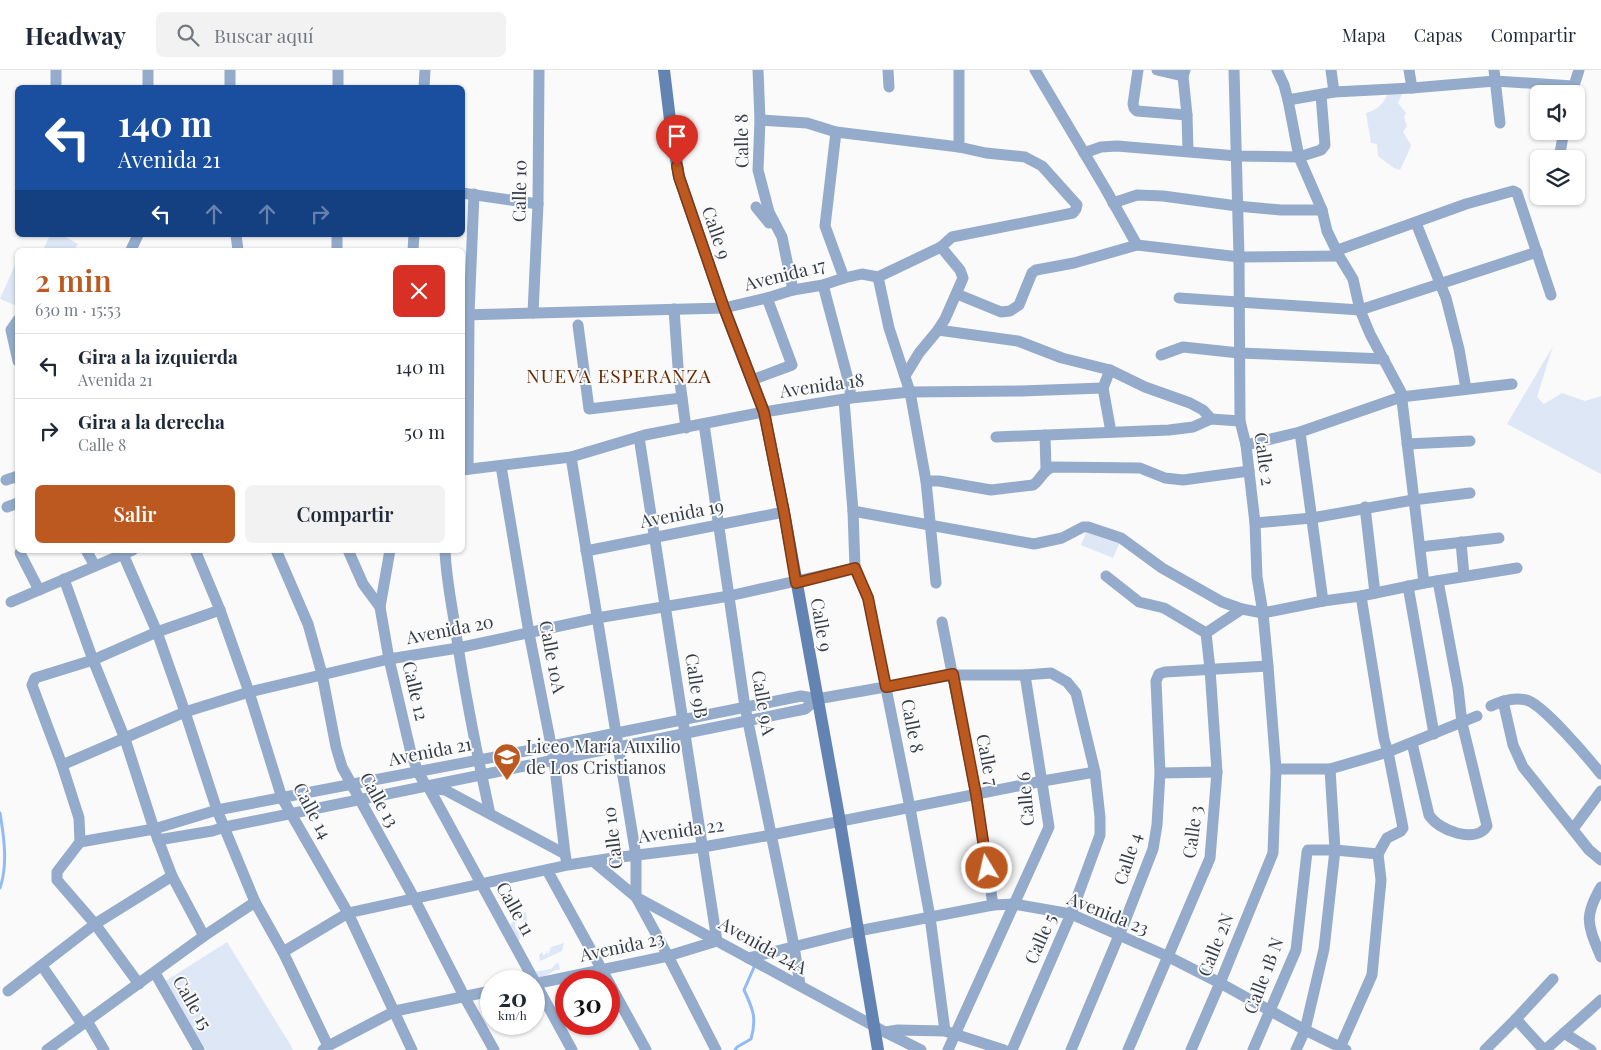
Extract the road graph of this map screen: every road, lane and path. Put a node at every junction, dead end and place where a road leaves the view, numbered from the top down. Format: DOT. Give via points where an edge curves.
graph roads {
  1 [pos="56,70"];
  2 [pos="148,70"];
  3 [pos="230,70"];
  4 [pos="338,70"];
  5 [pos="425,70"];
  6 [pos="538,70"];
  7 [pos="664,70"];
  8 [pos="758,70"];
  9 [pos="888,70"];
  10 [pos="959,70"];
  11 [pos="1035,70"];
  12 [pos="1138,70"];
  13 [pos="1157,70"];
  14 [pos="1234,70"];
  15 [pos="1277,70"];
  16 [pos="1331,70"];
  17 [pos="1409,70"];
  18 [pos="1579,70"];
  19 [pos="1184,73"];
  20 [pos="1494,75"];
  21 [pos="56,85"];
  22 [pos="148,85"];
  23 [pos="230,85"];
  24 [pos="338,85"];
  25 [pos="424,85"];
  26 [pos="1546,85"];
  27 [pos="1574,85"];
  28 [pos="889,87"];
  29 [pos="1412,88"];
  30 [pos="1334,92"];
  31 [pos="1321,95"];
  32 [pos="1288,100"];
  33 [pos="1187,115"];
  34 [pos="760,120"];
  35 [pos="1500,123"];
  36 [pos="836,132"];
  37 [pos="959,147"];
  38 [pos="1188,152"];
  39 [pos="1084,153"];
  40 [pos="1237,156"];
  41 [pos="1299,157"];
  42 [pos="468,193"];
  43 [pos="1113,203"];
  44 [pos="538,204"];
  45 [pos="1237,206"];
  46 [pos="756,207"];
  47 [pos="1322,210"];
  48 [pos="1416,223"];
  49 [pos="782,237"];
  50 [pos="1136,246"];
  51 [pos="941,247"];
  52 [pos="1537,252"];
  53 [pos="1338,253"];
  54 [pos="1239,257"];
  55 [pos="878,277"];
  56 [pos="844,278"];
  57 [pos="1440,284"];
  58 [pos="823,285"];
  59 [pos="793,290"];
  60 [pos="957,294"];
  61 [pos="1551,294"];
  62 [pos="767,298"];
  63 [pos="1179,298"];
  64 [pos="1240,303"];
  65 [pos="724,308"];
  66 [pos="674,309"];
  67 [pos="1360,310"];
  68 [pos="533,313"];
  69 [pos="466,315"];
  70 [pos="15,322"];
  71 [pos="578,325"];
  72 [pos="938,330"];
  73 [pos="15,348"];
  74 [pos="1238,353"];
  75 [pos="1160,355"];
  76 [pos="1384,359"];
  77 [pos="1110,370"];
  78 [pos="905,376"];
  79 [pos="752,380"];
  80 [pos="1512,384"];
  81 [pos="1104,388"];
  82 [pos="1466,389"];
  83 [pos="910,392"];
  84 [pos="1401,397"];
  85 [pos="682,398"];
  86 [pos="847,399"];
  87 [pos="764,412"];
  88 [pos="1211,419"];
  89 [pos="1240,421"];
  90 [pos="704,424"];
  91 [pos="686,428"];
  92 [pos="1111,432"];
  93 [pos="1300,432"];
  94 [pos="1045,435"];
  95 [pos="639,437"];
  96 [pos="996,437"];
  97 [pos="1470,441"];
  98 [pos="1407,444"];
  99 [pos="1246,445"];
  100 [pos="571,457"];
  101 [pos="501,466"];
  102 [pos="465,470"];
  103 [pos="1046,470"];
  104 [pos="1249,471"];
  105 [pos="15,477"];
  106 [pos="6,480"];
  107 [pos="926,481"];
  108 [pos="1470,493"];
  109 [pos="1413,500"];
  110 [pos="1365,507"];
  111 [pos="853,511"];
  112 [pos="784,512"];
  113 [pos="1312,518"];
  114 [pos="1255,523"];
  115 [pos="931,524"];
  116 [pos="719,525"];
  117 [pos="654,538"];
  118 [pos="1500,538"];
  119 [pos="1461,542"];
  120 [pos="1420,547"];
  121 [pos="586,551"];
  122 [pos="20,553"];
  123 [pos="88,553"];
  124 [pos="126,553"];
  125 [pos="128,553"];
  126 [pos="196,553"];
  127 [pos="277,553"];
  128 [pos="349,553"];
  129 [pos="389,553"];
  130 [pos="445,553"];
  131 [pos="95,566"];
  132 [pos="855,568"];
  133 [pos="1517,568"];
  134 [pos="1106,576"];
  135 [pos="1464,576"];
  136 [pos="64,579"];
  137 [pos="1438,581"];
  138 [pos="796,583"];
  139 [pos="936,583"];
  140 [pos="1424,583"];
  141 [pos="1408,586"];
  142 [pos="39,590"];
  143 [pos="1375,593"];
  144 [pos="729,596"];
  145 [pos="1361,596"];
  146 [pos="1323,601"];
  147 [pos="11,602"];
  148 [pos="665,606"];
  149 [pos="380,607"];
  150 [pos="1242,609"];
  151 [pos="220,610"];
  152 [pos="1263,613"];
  153 [pos="597,618"];
  154 [pos="942,622"];
  155 [pos="157,632"];
  156 [pos="529,633"];
  157 [pos="1206,633"];
  158 [pos="458,648"];
  159 [pos="390,659"];
  160 [pos="93,660"];
  161 [pos="1268,666"];
  162 [pos="1210,669"];
  163 [pos="322,674"];
  164 [pos="953,674"];
  165 [pos="1026,675"];
  166 [pos="886,687"];
  167 [pos="249,692"];
  168 [pos="1076,694"];
  169 [pos="817,699"];
  170 [pos="1502,701"];
  171 [pos="1491,706"];
  172 [pos="745,707"];
  173 [pos="185,712"];
  174 [pos="1476,716"];
  175 [pos="684,720"];
  176 [pos="748,720"];
  177 [pos="1462,723"];
  178 [pos="616,733"];
  179 [pos="686,733"];
  180 [pos="1434,734"];
  181 [pos="125,738"];
  182 [pos="1412,743"];
  183 [pos="552,746"];
  184 [pos="618,747"];
  185 [pos="1388,752"];
  186 [pos="479,760"];
  187 [pos="554,760"];
  188 [pos="62,765"];
  189 [pos="1276,769"];
  190 [pos="1330,769"];
  191 [pos="418,772"];
  192 [pos="1095,772"];
  193 [pos="1217,772"];
  194 [pos="1160,773"];
  195 [pos="482,774"];
  196 [pos="1601,774"];
  197 [pos="1043,781"];
  198 [pos="352,784"];
  199 [pos="428,787"];
  200 [pos="1601,791"];
  201 [pos="976,794"];
  202 [pos="282,798"];
  203 [pos="359,800"];
  204 [pos="910,808"];
  205 [pos="217,810"];
  206 [pos="291,813"];
  207 [pos="490,814"];
  208 [pos="840,822"];
  209 [pos="225,827"];
  210 [pos="154,829"];
  211 [pos="1572,829"];
  212 [pos="771,835"];
  213 [pos="158,840"];
  214 [pos="80,842"];
  215 [pos="703,847"];
  216 [pos="1335,850"];
  217 [pos="1273,853"];
  218 [pos="1378,854"];
  219 [pos="636,856"];
  220 [pos="566,860"];
  221 [pos="1601,860"];
  222 [pos="594,862"];
  223 [pos="547,870"];
  224 [pos="172,876"];
  225 [pos="482,885"];
  226 [pos="1601,887"];
  227 [pos="636,897"];
  228 [pos="414,898"];
  229 [pos="255,902"];
  230 [pos="1014,904"];
  231 [pos="993,905"];
  232 [pos="348,913"];
  233 [pos="1071,914"];
  234 [pos="930,918"];
  235 [pos="95,924"];
  236 [pos="858,931"];
  237 [pos="1118,935"];
  238 [pos="204,936"];
  239 [pos="718,941"];
  240 [pos="794,946"];
  241 [pos="283,952"];
  242 [pos="668,956"];
  243 [pos="1169,957"];
  244 [pos="1601,957"];
  245 [pos="748,958"];
  246 [pos="42,966"];
  247 [pos="602,969"];
  248 [pos="528,970"];
  249 [pos="155,973"];
  250 [pos="1553,979"];
  251 [pos="545,982"];
  252 [pos="1220,982"];
  253 [pos="139,984"];
  254 [pos="800,985"];
  255 [pos="8,992"];
  256 [pos="480,993"];
  257 [pos="464,996"];
  258 [pos="1601,1000"];
  259 [pos="545,1002"];
  260 [pos="395,1011"];
  261 [pos="1271,1011"];
  262 [pos="1516,1019"];
  263 [pos="84,1023"];
  264 [pos="880,1030"];
  265 [pos="1305,1030"];
  266 [pos="950,1032"];
  267 [pos="1564,1033"];
  268 [pos="326,1048"];
  269 [pos="1342,1049"];
  270 [pos="47,1050"];
  271 [pos="104,1050"];
  272 [pos="199,1050"];
  273 [pos="412,1050"];
  274 [pos="494,1050"];
  275 [pos="572,1050"];
  276 [pos="646,1050"];
  277 [pos="716,1050"];
  278 [pos="878,1050"];
  279 [pos="921,1050"];
  280 [pos="948,1050"];
  281 [pos="1004,1050"];
  282 [pos="1012,1050"];
  283 [pos="1071,1050"];
  284 [pos="1128,1050"];
  285 [pos="1191,1050"];
  286 [pos="1253,1050"];
  287 [pos="1296,1050"];
  288 [pos="1485,1050"];
  289 [pos="1545,1050"];
  290 [pos="1591,1050"];
  1 -- 21 [label="street"];
  2 -- 22 [label="street"];
  3 -- 23 [label="street"];
  4 -- 24 [label="street"];
  5 -- 25 [label="street"];
  6 -- 44 [label="street, Calle 10"];
  7 -- 65 [label="street, Calle 9" via="679,177"];
  8 -- 34 [label="street, Calle 8"];
  9 -- 28 [label="street"];
  10 -- 37 [label="street"];
  11 -- 39 [label="street"];
  12 -- 33 [label="street" via="1134,108"];
  13 -- 19 [label="street"];
  14 -- 40 [label="street, Calle 2"];
  15 -- 32 [label="street"];
  16 -- 30 [label="street"];
  17 -- 29 [label="street"];
  18 -- 27 [label="street"];
  19 -- 33 [label="street"];
  20 -- 26 [label="street"];
  20 -- 29 [label="street"];
  20 -- 35 [label="street"];
  29 -- 30 [label="street"];
  30 -- 31 [label="street"];
  31 -- 32 [label="street"];
  31 -- 41 [label="street" via="1325,145 1321,150"];
  32 -- 41 [label="street"];
  33 -- 38 [label="street"];
  34 -- 36 [label="street" via="807,122"];
  34 -- 49 [label="street, Calle 8" via="758,170 768,212"];
  36 -- 37 [label="street"];
  36 -- 56 [label="street" via="825,226"];
  37 -- 51 [label="street, Avenida 17" via="1025,158 1042,166 1077,205 1073,212 952,237"];
  38 -- 39 [label="street" via="1117,146"];
  38 -- 40 [label="street"];
  39 -- 43 [label="street"];
  40 -- 41 [label="street"];
  40 -- 45 [label="street, Calle 2"];
  41 -- 47 [label="street"];
  42 -- 44 [label="street"];
  42 -- 69 [label="street"];
  43 -- 45 [label="street" via="1137,195"];
  43 -- 50 [label="street"];
  44 -- 68 [label="street, Calle 10"];
  45 -- 47 [label="street"];
  45 -- 54 [label="street, Calle 2"];
  46 -- 49 [label="street, Calle 8"];
  47 -- 53 [label="street" via="1327,231"];
  48 -- 52 [label="street" via="1513,190 1518,193"];
  48 -- 53 [label="street"];
  48 -- 57 [label="street"];
  49 -- 59 [label="street, Calle 8"];
  50 -- 54 [label="street"];
  50 -- 60 [label="street" via="1036,270 1019,305 1010,311 1001,312"];
  51 -- 55 [label="street, Avenida 17"];
  51 -- 60 [label="street" via="963,278"];
  52 -- 57 [label="street"];
  52 -- 61 [label="street"];
  53 -- 54 [label="street"];
  53 -- 67 [label="street" via="1353,279"];
  54 -- 64 [label="street, Calle 2"];
  55 -- 56 [label="street, Avenida 17" via="862,274"];
  55 -- 78 [label="street" via="889,328"];
  56 -- 58 [label="street, Avenida 17"];
  57 -- 67 [label="street"];
  57 -- 82 [label="street" via="1459,349"];
  58 -- 59 [label="street, Avenida 17"];
  58 -- 86 [label="street, Calle 8" via="849,383"];
  59 -- 62 [label="street, Avenida 17"];
  60 -- 72 [label="street"];
  62 -- 65 [label="street, Avenida 17"];
  62 -- 79 [label="street" via="792,366"];
  63 -- 64 [label="street"];
  64 -- 67 [label="street"];
  64 -- 74 [label="street, Calle 2"];
  65 -- 66 [label="street, Avenida 17"];
  65 -- 79 [label="street, Calle 9"];
  66 -- 68 [label="street, Avenida 17"];
  66 -- 85 [label="street"];
  67 -- 76 [label="street"];
  68 -- 69 [label="street, Avenida 17"];
  69 -- 102 [label="street"];
  70 -- 73 [label="street" via="11,330"];
  71 -- 85 [label="street" via="589,409"];
  72 -- 77 [label="street" via="1018,341 1062,358"];
  72 -- 78 [label="street"];
  74 -- 75 [label="street" via="1183,348"];
  74 -- 76 [label="street"];
  74 -- 89 [label="street, Calle 2"];
  76 -- 84 [label="street"];
  77 -- 81 [label="street"];
  77 -- 88 [label="street" via="1203,410"];
  78 -- 83 [label="street"];
  79 -- 87 [label="street, Calle 9"];
  80 -- 82 [label="street"];
  81 -- 83 [label="street, Avenida 18"];
  81 -- 92 [label="street"];
  82 -- 84 [label="street"];
  83 -- 86 [label="street, Avenida 18"];
  83 -- 107 [label="street"];
  84 -- 93 [label="street"];
  84 -- 98 [label="street"];
  85 -- 91 [label="street"];
  86 -- 87 [label="street, Avenida 18"];
  86 -- 111 [label="street, Calle 8"];
  87 -- 90 [label="street, Avenida 18"];
  87 -- 112 [label="street, Calle 9"];
  88 -- 89 [label="street"];
  88 -- 92 [label="street" via="1193,428"];
  89 -- 99 [label="street, Calle 2"];
  90 -- 91 [label="street, Avenida 18"];
  90 -- 116 [label="street, Calle 9A"];
  91 -- 95 [label="street, Avenida 18"];
  92 -- 94 [label="street"];
  93 -- 99 [label="street"];
  93 -- 113 [label="street"];
  94 -- 96 [label="street"];
  94 -- 103 [label="street"];
  95 -- 100 [label="street, Avenida 18"];
  95 -- 117 [label="street, Calle 9B"];
  97 -- 98 [label="street"];
  98 -- 109 [label="street"];
  99 -- 104 [label="street, Calle 2"];
  100 -- 101 [label="street, Avenida 18"];
  100 -- 121 [label="street, Calle 10"];
  101 -- 102 [label="street, Avenida 18"];
  101 -- 156 [label="street, Calle 10A"];
  103 -- 104 [label="street" via="1053,466 1140,468 1165,478 1183,480"];
  103 -- 107 [label="street" via="1033,485 991,490"];
  104 -- 114 [label="street, Calle 2"];
  105 -- 106 [label="street"];
  107 -- 115 [label="street"];
  108 -- 109 [label="street"];
  109 -- 110 [label="street"];
  109 -- 120 [label="street"];
  110 -- 113 [label="street"];
  110 -- 143 [label="street"];
  111 -- 115 [label="street"];
  111 -- 132 [label="street, Calle 8"];
  112 -- 116 [label="street, Avenida 19"];
  112 -- 138 [label="street, Calle 9"];
  113 -- 114 [label="street"];
  113 -- 146 [label="street"];
  114 -- 152 [label="street, Calle 2" via="1256,568"];
  115 -- 139 [label="street"];
  115 -- 150 [label="street" via="1034,544 1062,538 1088,527 1121,538 1162,568 1222,602"];
  116 -- 117 [label="street, Avenida 19"];
  116 -- 144 [label="street, Calle 9A"];
  117 -- 121 [label="street, Avenida 19"];
  117 -- 148 [label="street, Calle 9B"];
  118 -- 119 [label="street"];
  119 -- 120 [label="street"];
  119 -- 135 [label="street"];
  120 -- 140 [label="street"];
  121 -- 153 [label="street, Calle 10"];
  122 -- 142 [label="street"];
  123 -- 131 [label="street"];
  124 -- 131 [label="street"];
  125 -- 155 [label="street"];
  126 -- 151 [label="street, Calle 14"];
  127 -- 163 [label="street, Calle 13" via="308,624"];
  128 -- 149 [label="street, Calle 12" via="364,584"];
  129 -- 149 [label="street"];
  130 -- 158 [label="street"];
  131 -- 136 [label="street"];
  132 -- 138 [label="street, Avenida 20"];
  132 -- 166 [label="street, Calle 8" via="868,598"];
  133 -- 135 [label="street"];
  134 -- 157 [label="street" via="1139,602 1164,608"];
  135 -- 137 [label="street"];
  136 -- 142 [label="street"];
  136 -- 160 [label="street"];
  137 -- 140 [label="street"];
  137 -- 177 [label="street"];
  138 -- 144 [label="street, Avenida 20"];
  138 -- 169 [label="street, Calle 9"];
  140 -- 141 [label="street"];
  141 -- 143 [label="street"];
  141 -- 180 [label="street"];
  142 -- 147 [label="street"];
  143 -- 145 [label="street"];
  144 -- 148 [label="street, Avenida 20"];
  144 -- 172 [label="street, Calle 9A"];
  145 -- 146 [label="street"];
  145 -- 185 [label="street"];
  146 -- 152 [label="street"];
  148 -- 153 [label="street, Avenida 20"];
  148 -- 175 [label="street, Calle 9B"];
  149 -- 159 [label="street, Calle 12"];
  150 -- 152 [label="street"];
  150 -- 157 [label="street"];
  151 -- 155 [label="street"];
  151 -- 167 [label="street, Calle 14"];
  152 -- 161 [label="street, Calle 2"];
  153 -- 156 [label="street, Avenida 20"];
  153 -- 178 [label="street, Calle 10"];
  154 -- 164 [label="street, Calle 7"];
  155 -- 160 [label="street"];
  155 -- 173 [label="street"];
  156 -- 158 [label="street, Avenida 20"];
  156 -- 183 [label="street, Calle 10A"];
  157 -- 162 [label="street, Calle 3"];
  158 -- 159 [label="street, Avenida 20"];
  158 -- 186 [label="street"];
  159 -- 163 [label="street, Avenida 20"];
  159 -- 191 [label="street, Calle 12"];
  160 -- 181 [label="street"];
  160 -- 188 [label="street" via="33,681"];
  161 -- 162 [label="street"];
  161 -- 189 [label="street, Calle 2"];
  162 -- 193 [label="street, Calle 3"];
  162 -- 194 [label="street, Calle 4" via="1159,674 1156,681"];
  163 -- 167 [label="street, Avenida 20"];
  163 -- 198 [label="street, Calle 13" via="336,747"];
  164 -- 165 [label="street, Avenida 21"];
  164 -- 166 [label="street, Avenida 21"];
  164 -- 201 [label="street, Calle 7"];
  165 -- 168 [label="street, Avenida 21" via="1051,673 1067,682"];
  165 -- 197 [label="street, Calle 6"];
  166 -- 169 [label="street, Avenida 21"];
  166 -- 204 [label="street, Calle 8"];
  167 -- 173 [label="street, Avenida 20"];
  167 -- 202 [label="street, Calle 14"];
  168 -- 192 [label="street, Calle 5"];
  169 -- 172 [label="street, Avenida 21" via="800,696"];
  169 -- 176 [label="street, Avenida 21" via="805,709"];
  169 -- 208 [label="street, Calle 9"];
  170 -- 171 [label="street"];
  170 -- 196 [label="street" via="1523,699 1532,702 1551,718"];
  170 -- 211 [label="street" via="1513,745 1523,767"];
  172 -- 175 [label="street, Avenida 21"];
  172 -- 176 [label="street, Calle 9A"];
  173 -- 181 [label="street, Avenida 20"];
  173 -- 205 [label="street"];
  174 -- 177 [label="street"];
  175 -- 178 [label="street, Avenida 21"];
  175 -- 179 [label="street, Calle 9B"];
  176 -- 179 [label="street, Avenida 21"];
  176 -- 212 [label="street, Calle 9A"];
  177 -- 180 [label="street"];
  177 -- 182 [label="street" via="1487,826 1484,831 1457,834 1433,822"];
  178 -- 183 [label="street, Avenida 21"];
  178 -- 184 [label="street, Calle 10"];
  179 -- 184 [label="street, Avenida 21"];
  179 -- 215 [label="street, Calle 9B"];
  180 -- 182 [label="street"];
  181 -- 188 [label="street, Avenida 20"];
  181 -- 210 [label="street"];
  182 -- 185 [label="street"];
  183 -- 186 [label="street, Avenida 21"];
  183 -- 187 [label="street, Calle 10A"];
  184 -- 187 [label="street, Avenida 21"];
  184 -- 219 [label="street, Calle 10"];
  185 -- 190 [label="street"];
  185 -- 218 [label="street" via="1403,828 1387,838"];
  186 -- 191 [label="street, Avenida 21"];
  186 -- 195 [label="street"];
  187 -- 195 [label="street, Avenida 21"];
  187 -- 220 [label="street, Calle 10A"];
  188 -- 214 [label="street" via="78,818"];
  189 -- 190 [label="street"];
  189 -- 217 [label="street, Calle 2"];
  190 -- 216 [label="street"];
  191 -- 198 [label="street, Avenida 21"];
  191 -- 199 [label="street, Calle 12"];
  192 -- 197 [label="street, Avenida 22"];
  192 -- 233 [label="street, Calle 5" via="1100,835"];
  193 -- 194 [label="street"];
  193 -- 243 [label="street, Calle 3" via="1210,858"];
  194 -- 237 [label="street, Calle 4" via="1157,825 1152,848"];
  195 -- 199 [label="street, Avenida 21"];
  195 -- 207 [label="street"];
  197 -- 201 [label="street, Avenida 22"];
  197 -- 230 [label="street, Calle 6" via="1049,827"];
  198 -- 202 [label="street, Avenida 21"];
  198 -- 203 [label="street, Calle 13"];
  199 -- 203 [label="street, Avenida 21"];
  199 -- 207 [label="street" via="445,790"];
  199 -- 225 [label="street, Calle 11"];
  200 -- 211 [label="street"];
  201 -- 204 [label="street, Avenida 22"];
  201 -- 231 [label="street, Calle 7"];
  202 -- 205 [label="street, Avenida 21"];
  202 -- 206 [label="street, Calle 14"];
  203 -- 206 [label="street, Avenida 21"];
  203 -- 228 [label="street, Calle 13"];
  204 -- 208 [label="street, Avenida 22"];
  204 -- 234 [label="street, Calle 8"];
  205 -- 209 [label="street"];
  205 -- 210 [label="street, Avenida 21"];
  206 -- 209 [label="street, Avenida 21"];
  206 -- 232 [label="street, Calle 14"];
  207 -- 220 [label="street"];
  208 -- 212 [label="street, Avenida 22"];
  208 -- 236 [label="street, Calle 9"];
  209 -- 213 [label="street, Avenida 21"];
  209 -- 229 [label="street"];
  210 -- 213 [label="street"];
  210 -- 214 [label="street, Avenida 21"];
  211 -- 221 [label="street"];
  212 -- 215 [label="street, Avenida 22"];
  212 -- 240 [label="street, Calle 9A"];
  213 -- 224 [label="street"];
  214 -- 235 [label="street" via="56,877"];
  215 -- 219 [label="street, Avenida 22"];
  215 -- 239 [label="street, Calle 9B"];
  216 -- 218 [label="street"];
  216 -- 261 [label="street, Calle 1B N" via="1310,849 1307,852 1296,950"];
  216 -- 265 [label="street" via="1324,949"];
  217 -- 252 [label="street, Calle 2N"];
  218 -- 269 [label="street" via="1381,880 1372,975"];
  219 -- 222 [label="street, Avenida 22"];
  219 -- 227 [label="street, Calle 10"];
  220 -- 222 [label="street, Avenida 22"];
  220 -- 223 [label="street, Avenida 22"];
  222 -- 227 [label="street, Avenida 24A"];
  223 -- 225 [label="street, Avenida 22"];
  223 -- 247 [label="street"];
  224 -- 235 [label="street"];
  224 -- 238 [label="street"];
  225 -- 228 [label="street, Avenida 22"];
  225 -- 248 [label="street, Calle 11"];
  226 -- 244 [label="street" via="1592,902 1589,929"];
  227 -- 239 [label="street, Avenida 24A"];
  227 -- 242 [label="street, Calle 10"];
  228 -- 232 [label="street, Avenida 22"];
  228 -- 257 [label="street, Calle 13"];
  229 -- 238 [label="street"];
  229 -- 241 [label="street"];
  230 -- 231 [label="street, Avenida 23"];
  230 -- 233 [label="street, Avenida 23"];
  230 -- 266 [label="street, Calle 6" via="968,1009"];
  231 -- 234 [label="street, Avenida 23"];
  232 -- 241 [label="street, Avenida 22"];
  232 -- 260 [label="street, Calle 14"];
  233 -- 237 [label="street, Avenida 23"];
  233 -- 282 [label="street, Calle 5"];
  234 -- 236 [label="street, Avenida 23"];
  234 -- 266 [label="street, Calle 8"];
  235 -- 246 [label="street"];
  235 -- 253 [label="street"];
  236 -- 240 [label="street, Avenida 23"];
  236 -- 264 [label="street, Calle 9"];
  237 -- 243 [label="street, Avenida 23"];
  237 -- 283 [label="street, Calle 4"];
  238 -- 249 [label="street"];
  239 -- 242 [label="street, Avenida 23"];
  239 -- 245 [label="street, Avenida 24A"];
  240 -- 245 [label="street, Avenida 23"];
  240 -- 254 [label="street, Calle 9A"];
  241 -- 268 [label="street"];
  242 -- 247 [label="street, Avenida 23"];
  242 -- 277 [label="street, Calle 10"];
  243 -- 252 [label="street, Avenida 23"];
  243 -- 284 [label="street, Calle 3"];
  245 -- 254 [label="street, Avenida 24A"];
  246 -- 255 [label="street"];
  246 -- 263 [label="street"];
  247 -- 251 [label="street, Avenida 23"];
  247 -- 276 [label="street"];
  249 -- 253 [label="street"];
  249 -- 272 [label="street, Calle 15"];
  250 -- 262 [label="street"];
  252 -- 261 [label="street, Avenida 23"];
  252 -- 285 [label="street, Calle 2N"];
  253 -- 263 [label="street"];
  254 -- 264 [label="street, Avenida 24A"];
  256 -- 257 [label="street"];
  257 -- 260 [label="street"];
  257 -- 274 [label="street, Calle 13"];
  258 -- 267 [label="street"];
  259 -- 275 [label="street, Calle 11"];
  260 -- 268 [label="street"];
  260 -- 273 [label="street, Calle 14"];
  261 -- 265 [label="street, Avenida 23"];
  261 -- 286 [label="street, Calle 1B N"];
  262 -- 288 [label="street"];
  262 -- 289 [label="street"];
  263 -- 270 [label="street"];
  263 -- 271 [label="street"];
  264 -- 266 [label="street"];
  264 -- 278 [label="street, Calle 9"];
  264 -- 279 [label="street, Avenida 24A"];
  265 -- 269 [label="street, Avenida 23"];
  265 -- 287 [label="street"];
  266 -- 280 [label="street, Calle 6"];
  266 -- 281 [label="street"];
  267 -- 289 [label="street"];
  267 -- 290 [label="street"];
}
